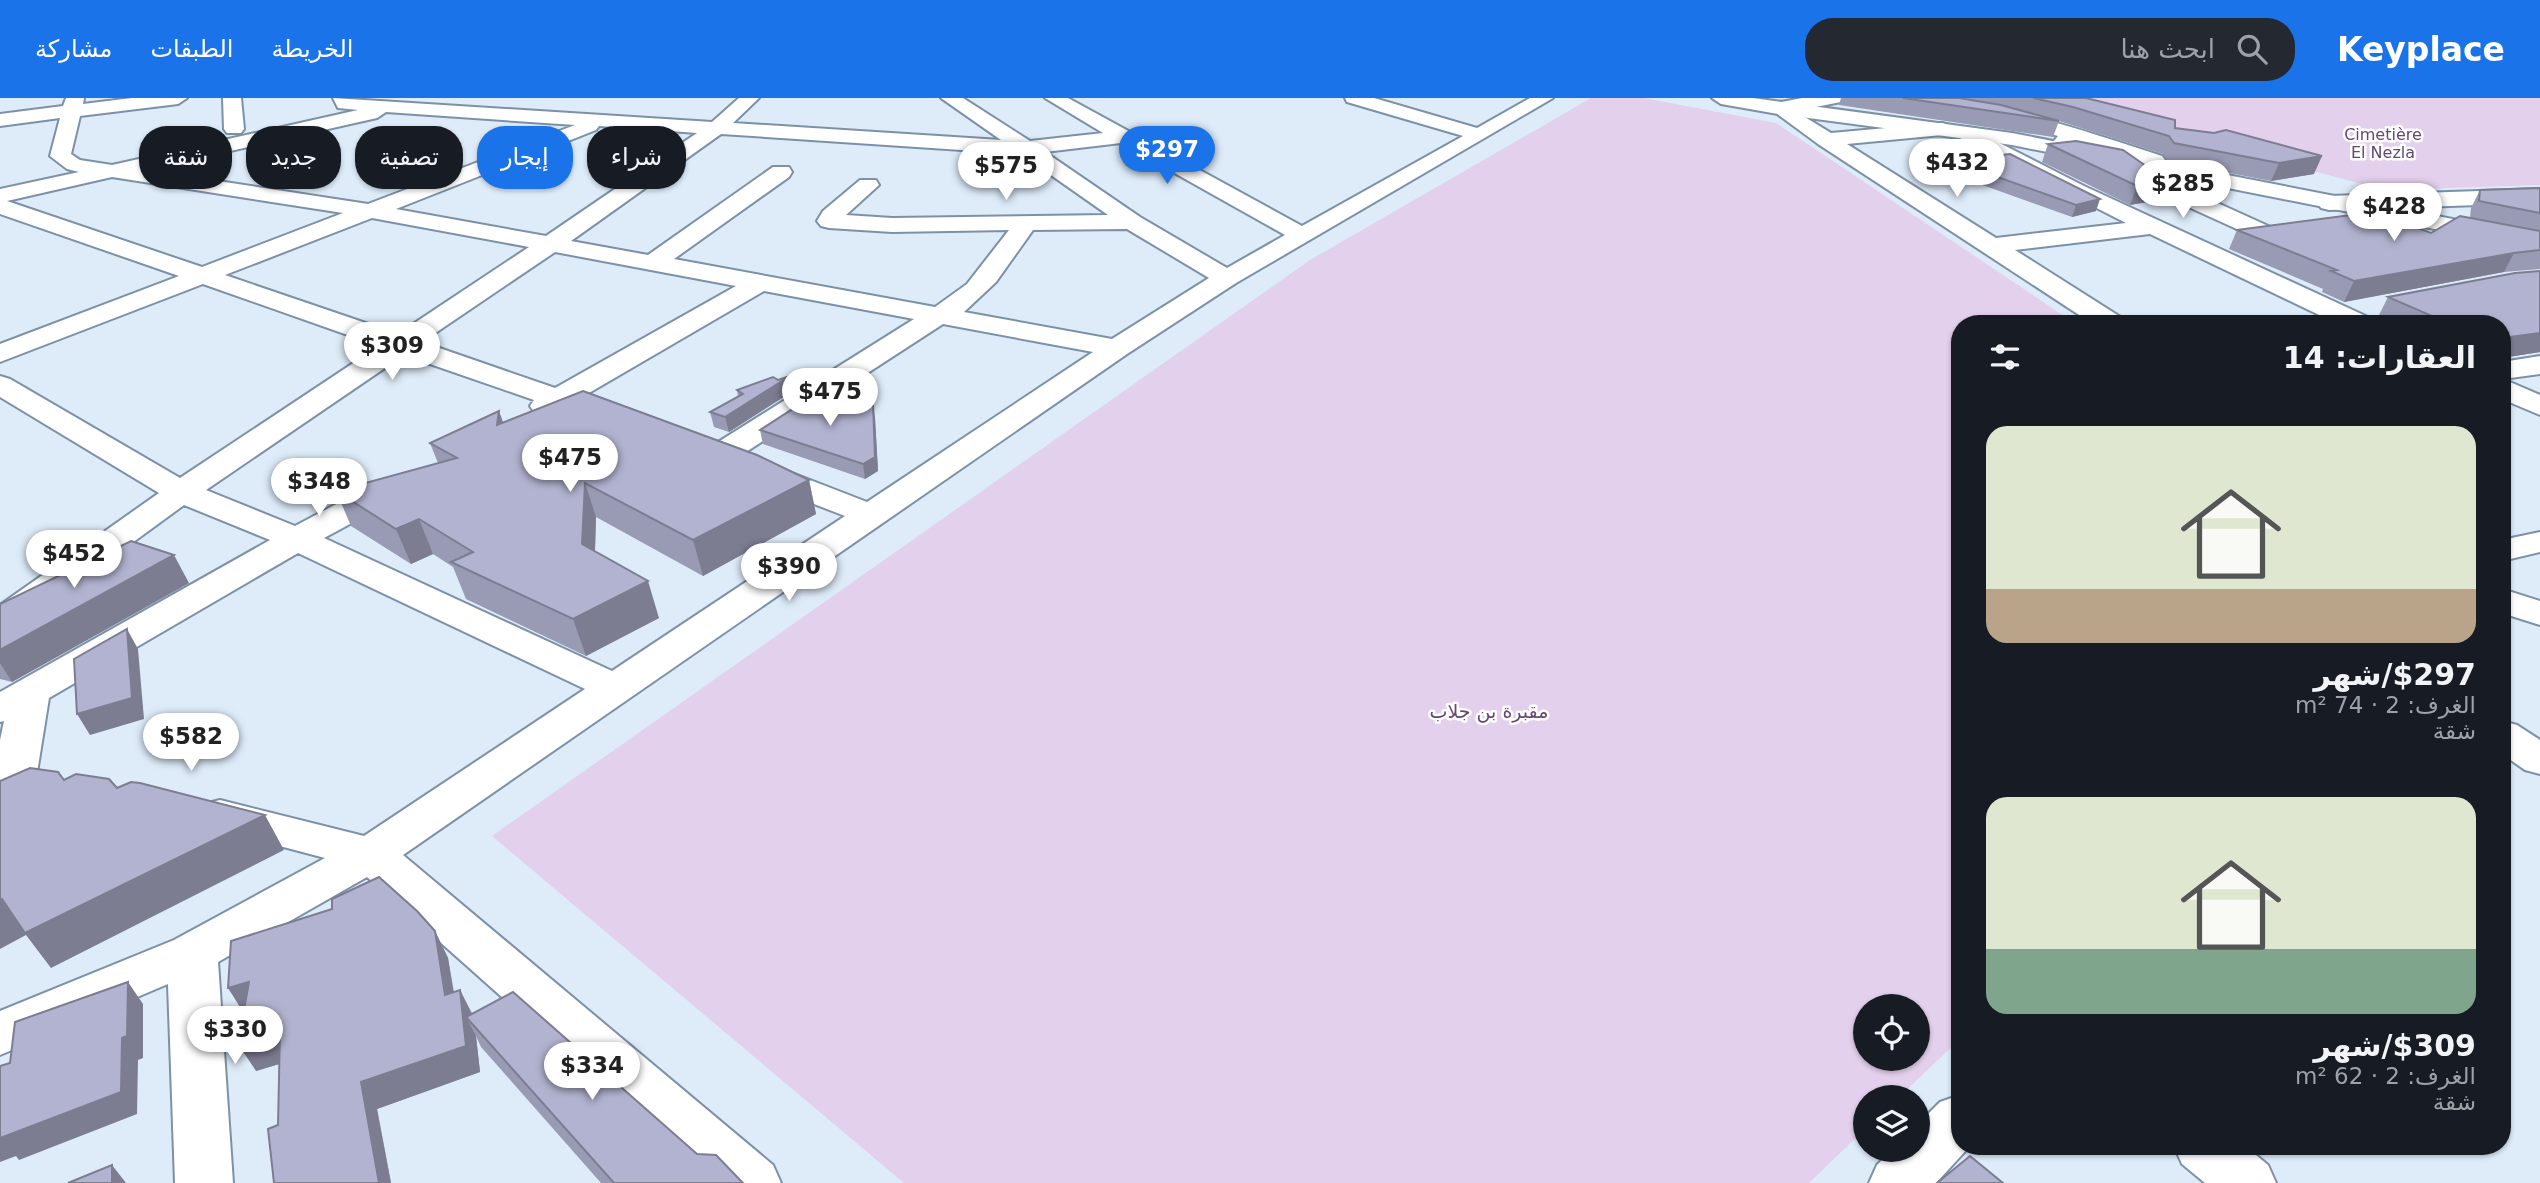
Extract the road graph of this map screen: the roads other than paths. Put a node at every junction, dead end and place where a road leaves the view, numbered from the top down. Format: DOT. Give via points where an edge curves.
graph roads {
  1 [pos="178,98"];
  2 [pos="232,98"];
  3 [pos="374,98"];
  4 [pos="437,98"];
  5 [pos="750,98"];
  6 [pos="950,98"];
  7 [pos="1054,98"];
  8 [pos="1354,98"];
  9 [pos="1544,98"];
  10 [pos="1721,98"];
  11 [pos="1834,98"];
  12 [pos="1912,98"];
  13 [pos="343,101"];
  14 [pos="73,104"];
  15 [pos="398,107"];
  16 [pos="1778,108"];
  17 [pos="0,120"];
  18 [pos="599,122"];
  19 [pos="234,129"];
  20 [pos="715,129"];
  21 [pos="1954,131"];
  22 [pos="1478,134"];
  23 [pos="1123,138"];
  24 [pos="1825,140"];
  25 [pos="2065,140"];
  26 [pos="1026,148"];
  27 [pos="2125,162"];
  28 [pos="74,165"];
  29 [pos="112,170"];
  30 [pos="781,172"];
  31 [pos="2173,172"];
  32 [pos="0,181"];
  33 [pos="868,186"];
  34 [pos="0,196"];
  35 [pos="2540,196"];
  36 [pos="2441,200"];
  37 [pos="0,206"];
  38 [pos="371,211"];
  39 [pos="2332,214"];
  40 [pos="1132,222"];
  41 [pos="1026,224"];
  42 [pos="2152,227"];
  43 [pos="2469,228"];
  44 [pos="2295,231"];
  45 [pos="2269,234"];
  46 [pos="1301,235"];
  47 [pos="2540,243"];
  48 [pos="2192,244"];
  49 [pos="550,245"];
  50 [pos="1990,246"];
  51 [pos="654,262"];
  52 [pos="201,276"];
  53 [pos="1227,278"];
  54 [pos="759,282"];
  55 [pos="2098,315"];
  56 [pos="2357,315"];
  57 [pos="936,316"];
  58 [pos="404,344"];
  59 [pos="1117,348"];
  60 [pos="0,354"];
  61 [pos="2540,365"];
  62 [pos="2511,370"];
  63 [pos="0,386"];
  64 [pos="2511,392"];
  65 [pos="559,398"];
  66 [pos="2540,406"];
  67 [pos="523,417"];
  68 [pos="632,425"];
  69 [pos="416,475"];
  70 [pos="181,492"];
  71 [pos="869,514"];
  72 [pos="297,539"];
  73 [pos="2540,542"];
  74 [pos="2511,549"];
  75 [pos="2511,603"];
  76 [pos="2540,614"];
  77 [pos="0,622"];
  78 [pos="617,689"];
  79 [pos="15,700"];
  80 [pos="2511,740"];
  81 [pos="2540,760"];
  82 [pos="23,781"];
  83 [pos="187,806"];
  84 [pos="372,854"];
  85 [pos="192,953"];
  86 [pos="0,1034"];
  87 [pos="1951,1128"];
  88 [pos="2213,1155"];
  89 [pos="204,1183"];
  90 [pos="752,1183"];
  91 [pos="1898,1183"];
  92 [pos="2247,1183"];
  1 -- 14 [label="street"];
  2 -- 19 [label="street"];
  3 -- 13 [label="street"];
  4 -- 15 [label="street"];
  5 -- 20 [label="street"];
  6 -- 26 [label="street"];
  7 -- 23 [label="street"];
  8 -- 22 [label="street"];
  9 -- 22 [label="street"];
  10 -- 16 [label="street"];
  11 -- 16 [label="street"];
  12 -- 25 [label="street" via="1998,114"];
  13 -- 15 [label="street"];
  13 -- 19 [label="street"];
  14 -- 17 [label="street"];
  14 -- 28 [label="street" via="60,156"];
  15 -- 18 [label="street"];
  15 -- 29 [label="street"];
  16 -- 21 [label="street"];
  16 -- 24 [label="street"];
  18 -- 20 [label="street"];
  18 -- 38 [label="street"];
  19 -- 28 [label="street"];
  20 -- 26 [label="street"];
  20 -- 49 [label="street"];
  21 -- 24 [label="street"];
  21 -- 25 [label="street"];
  21 -- 42 [label="street"];
  22 -- 46 [label="street"];
  23 -- 26 [label="street"];
  23 -- 46 [label="street"];
  24 -- 50 [label="street"];
  25 -- 27 [label="street"];
  25 -- 31 [label="street" via="2160,162"];
  26 -- 40 [label="street"];
  27 -- 31 [label="street"];
  27 -- 45 [label="street" via="2159,185"];
  28 -- 29 [label="street"];
  28 -- 32 [label="street"];
  29 -- 34 [label="street"];
  29 -- 38 [label="street"];
  30 -- 51 [label="street"];
  31 -- 39 [label="street"];
  33 -- 41 [label="street" via="829,221"];
  35 -- 36 [label="street"];
  36 -- 39 [label="street"];
  36 -- 43 [label="street" via="2454,218"];
  37 -- 52 [label="street"];
  38 -- 49 [label="street"];
  38 -- 52 [label="street"];
  39 -- 43 [label="street" via="2400,216"];
  40 -- 41 [label="street"];
  40 -- 53 [label="street"];
  41 -- 57 [label="street" via="964,300"];
  42 -- 48 [label="street"];
  42 -- 50 [label="street"];
  43 -- 47 [label="street"];
  44 -- 45 [label="street"];
  45 -- 48 [label="street"];
  46 -- 53 [label="street"];
  48 -- 56 [label="street"];
  49 -- 51 [label="street"];
  49 -- 58 [label="street"];
  50 -- 55 [label="street"];
  51 -- 54 [label="street"];
  52 -- 58 [label="street"];
  52 -- 60 [label="street"];
  53 -- 59 [label="street"];
  54 -- 57 [label="street"];
  54 -- 65 [label="street"];
  57 -- 59 [label="street"];
  57 -- 71 [label="street" via="705,451"];
  58 -- 65 [label="street"];
  58 -- 70 [label="street"];
  59 -- 71 [label="street"];
  61 -- 62 [label="street"];
  63 -- 70 [label="street"];
  64 -- 66 [label="street"];
  65 -- 67 [label="street"];
  65 -- 68 [label="street"];
  69 -- 72 [label="street"];
  70 -- 72 [label="street"];
  70 -- 77 [label="street"];
  71 -- 78 [label="street"];
  72 -- 78 [label="street"];
  72 -- 79 [label="street"];
  73 -- 74 [label="street"];
  75 -- 76 [label="street"];
  78 -- 84 [label="street"];
  79 -- 82 [label="street"];
  80 -- 81 [label="street"];
  83 -- 84 [label="street"];
  84 -- 85 [label="street"];
  84 -- 90 [label="street"];
  85 -- 86 [label="street"];
  85 -- 89 [label="street"];
  87 -- 91 [label="street"];
  88 -- 92 [label="street"];
}
